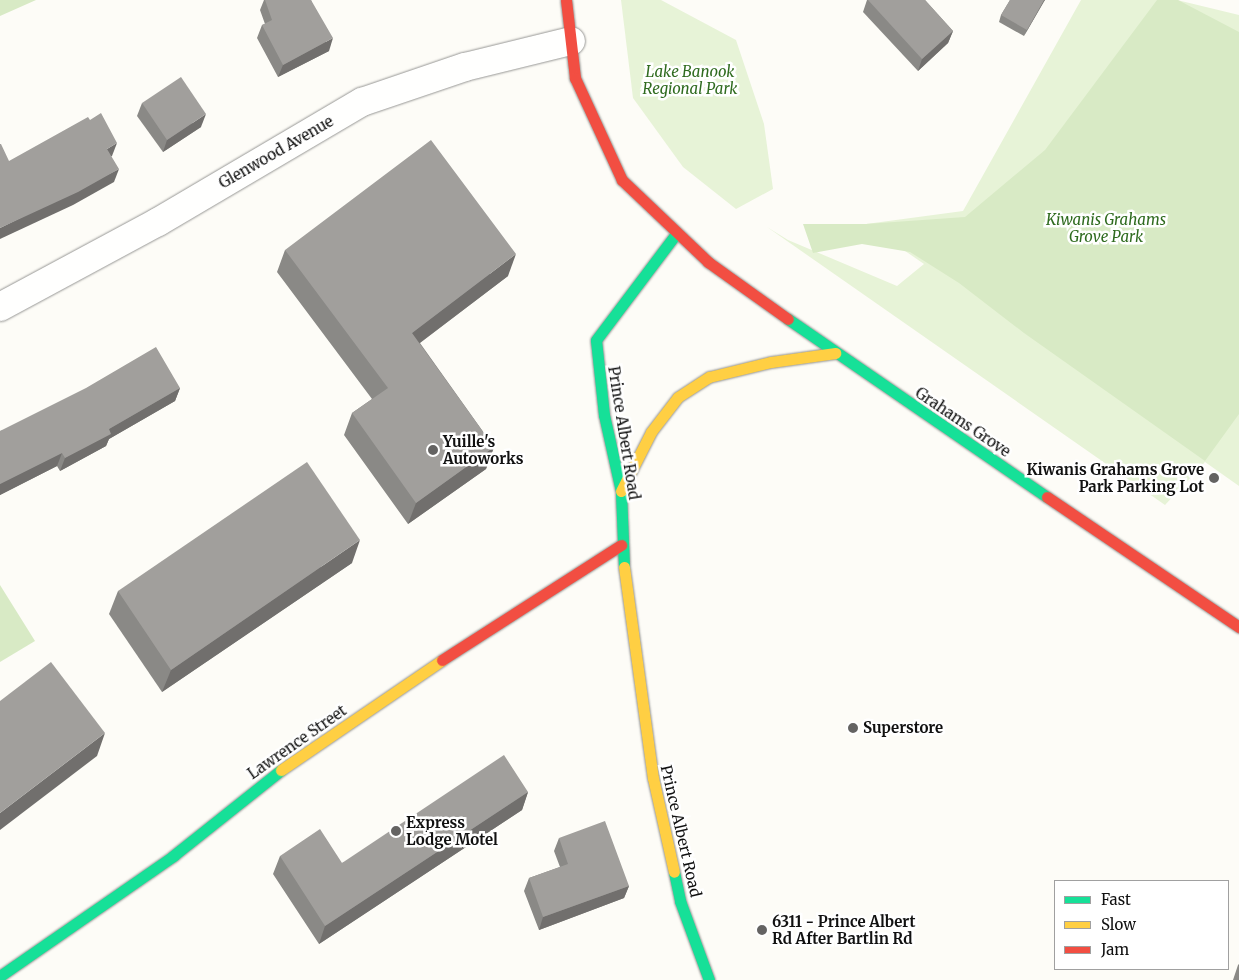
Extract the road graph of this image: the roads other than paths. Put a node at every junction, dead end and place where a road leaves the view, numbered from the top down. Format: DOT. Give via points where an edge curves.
graph roads {
  1 [pos="566,0"];
  2 [pos="570,41"];
  3 [pos="676,234"];
  4 [pos="0,307"];
  5 [pos="835,354"];
  6 [pos="621,491"];
  7 [pos="620,545"];
  8 [pos="1239,627"];
  9 [pos="0,976"];
  10 [pos="709,980"];
  1 -- 2 [label="street"];
  2 -- 3 [label="street" via="575,78 622,180"];
  2 -- 4 [label="street, Glenwood Avenue" via="465,67 362,102 158,222"];
  3 -- 5 [label="street, Grahams Grove" via="708,262"];
  3 -- 6 [label="street, Prince Albert Road" via="596,340 604,415"];
  5 -- 6 [label="street" via="771,362 709,377 701,382 678,397 652,432"];
  5 -- 8 [label="street, Grahams Grove"];
  6 -- 7 [label="street, Prince Albert Road"];
  7 -- 9 [label="street, Lawrence Street" via="441,660 261,784 236,809 174,856"];
  7 -- 10 [label="street, Prince Albert Road" via="653,778 680,901"];
}
